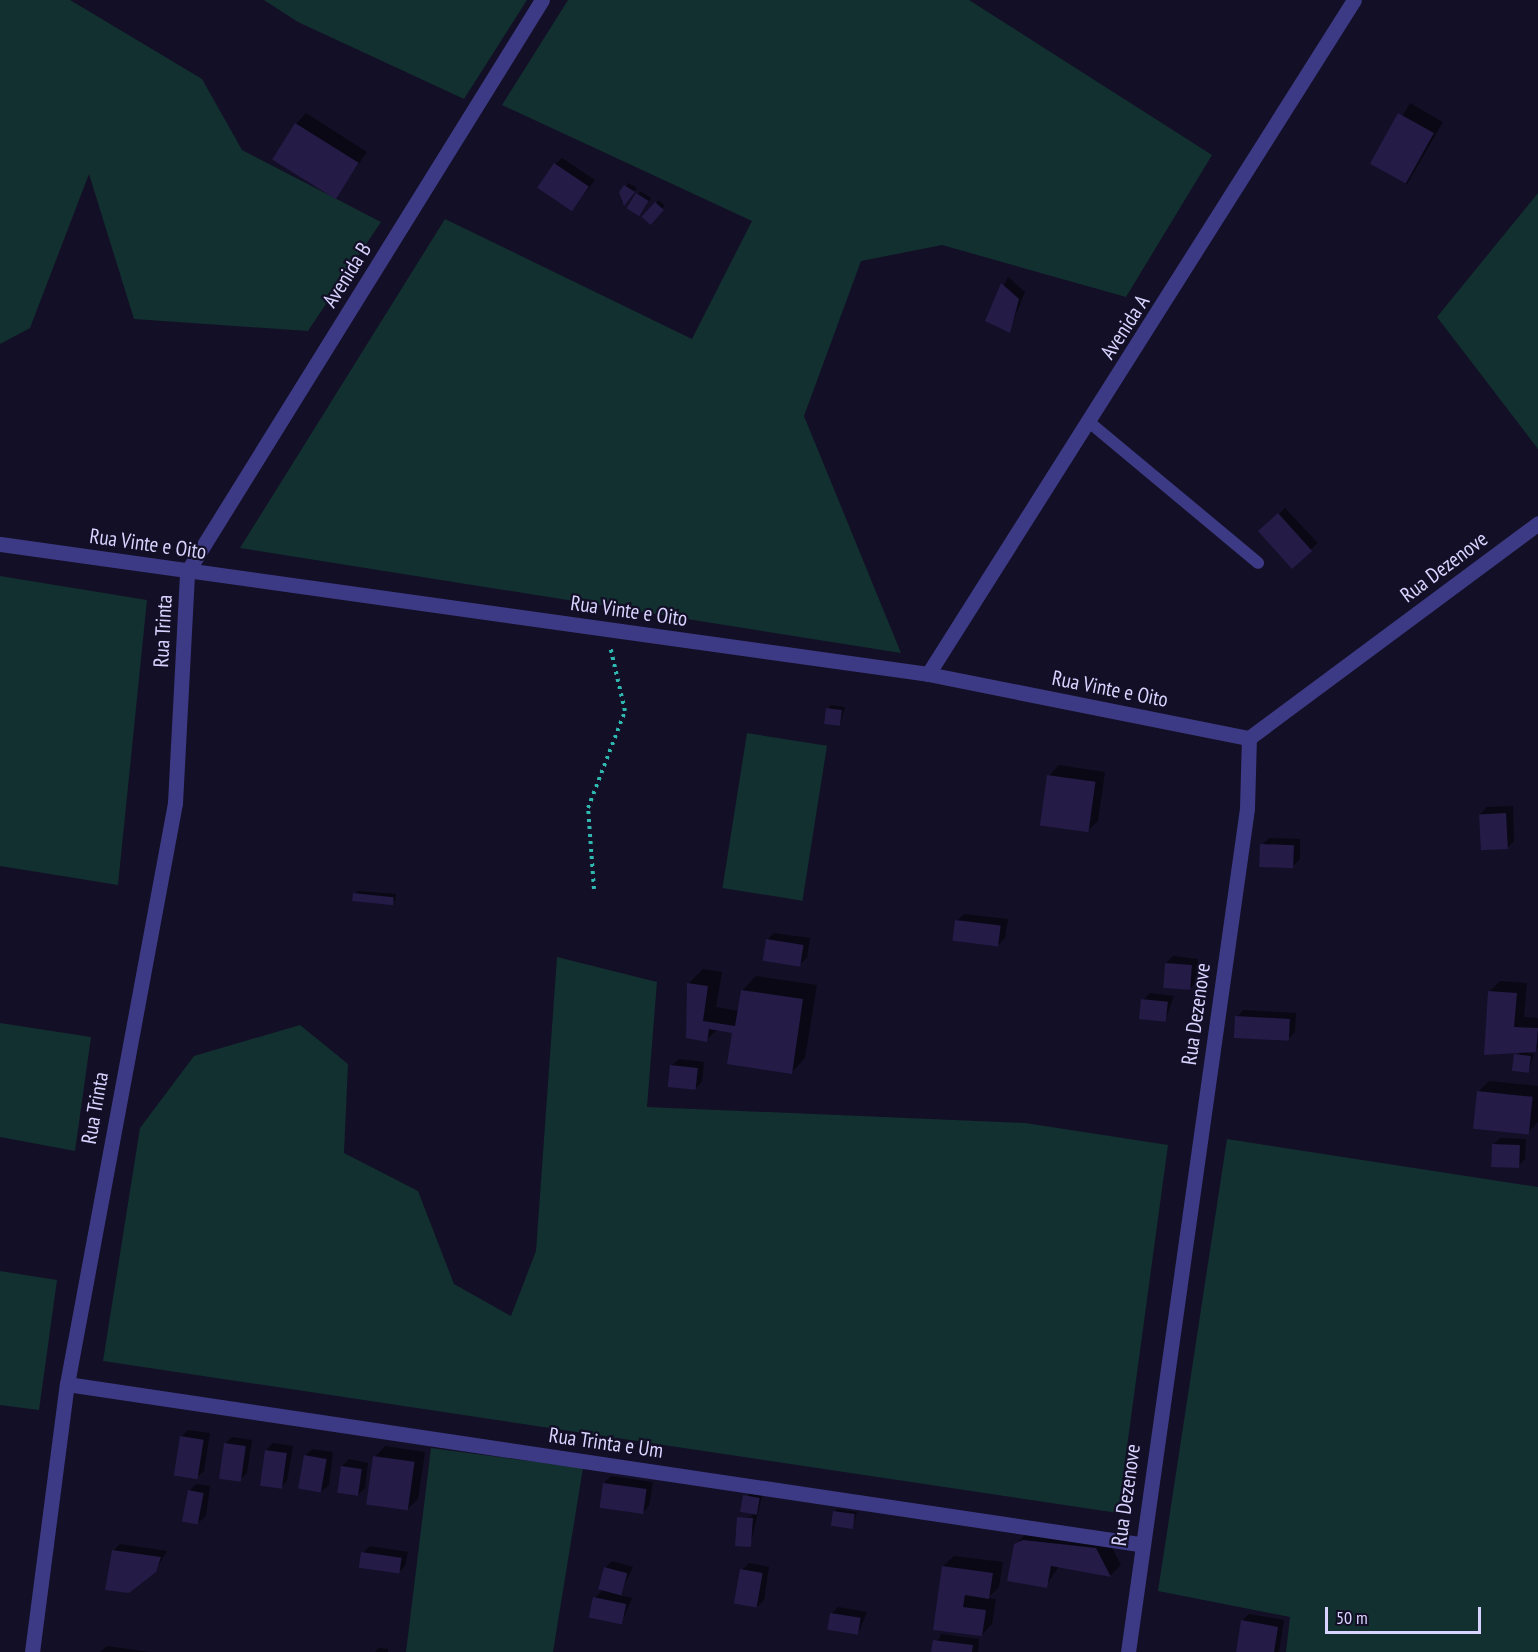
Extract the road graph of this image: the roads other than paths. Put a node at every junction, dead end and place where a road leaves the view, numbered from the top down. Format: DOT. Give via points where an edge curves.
graph roads {
  1 [pos="542,0"];
  2 [pos="1353,0"];
  3 [pos="1089,422"];
  4 [pos="1538,523"];
  5 [pos="0,544"];
  6 [pos="1258,563"];
  7 [pos="187,572"];
  8 [pos="928,674"];
  9 [pos="1249,738"];
  10 [pos="67,1384"];
  11 [pos="1139,1544"];
  12 [pos="32,1652"];
  13 [pos="1128,1652"];
  1 -- 7 [label="street, Avenida B"];
  2 -- 3 [label="street, Avenida A"];
  3 -- 6 [label="lane"];
  3 -- 8 [label="street, Avenida A"];
  4 -- 9 [label="street, Rua Dezenove"];
  5 -- 7 [label="street, Rua Vinte e Oito"];
  7 -- 8 [label="street, Rua Vinte e Oito"];
  7 -- 10 [label="street, Rua Trinta" via="175,802"];
  8 -- 9 [label="street, Rua Vinte e Oito"];
  9 -- 11 [label="street, Rua Dezenove" via="1247,808"];
  10 -- 11 [label="street, Rua Trinta e Um"];
  10 -- 12 [label="street, Rua Trinta"];
  11 -- 13 [label="street, Rua Dezenove"];
}
